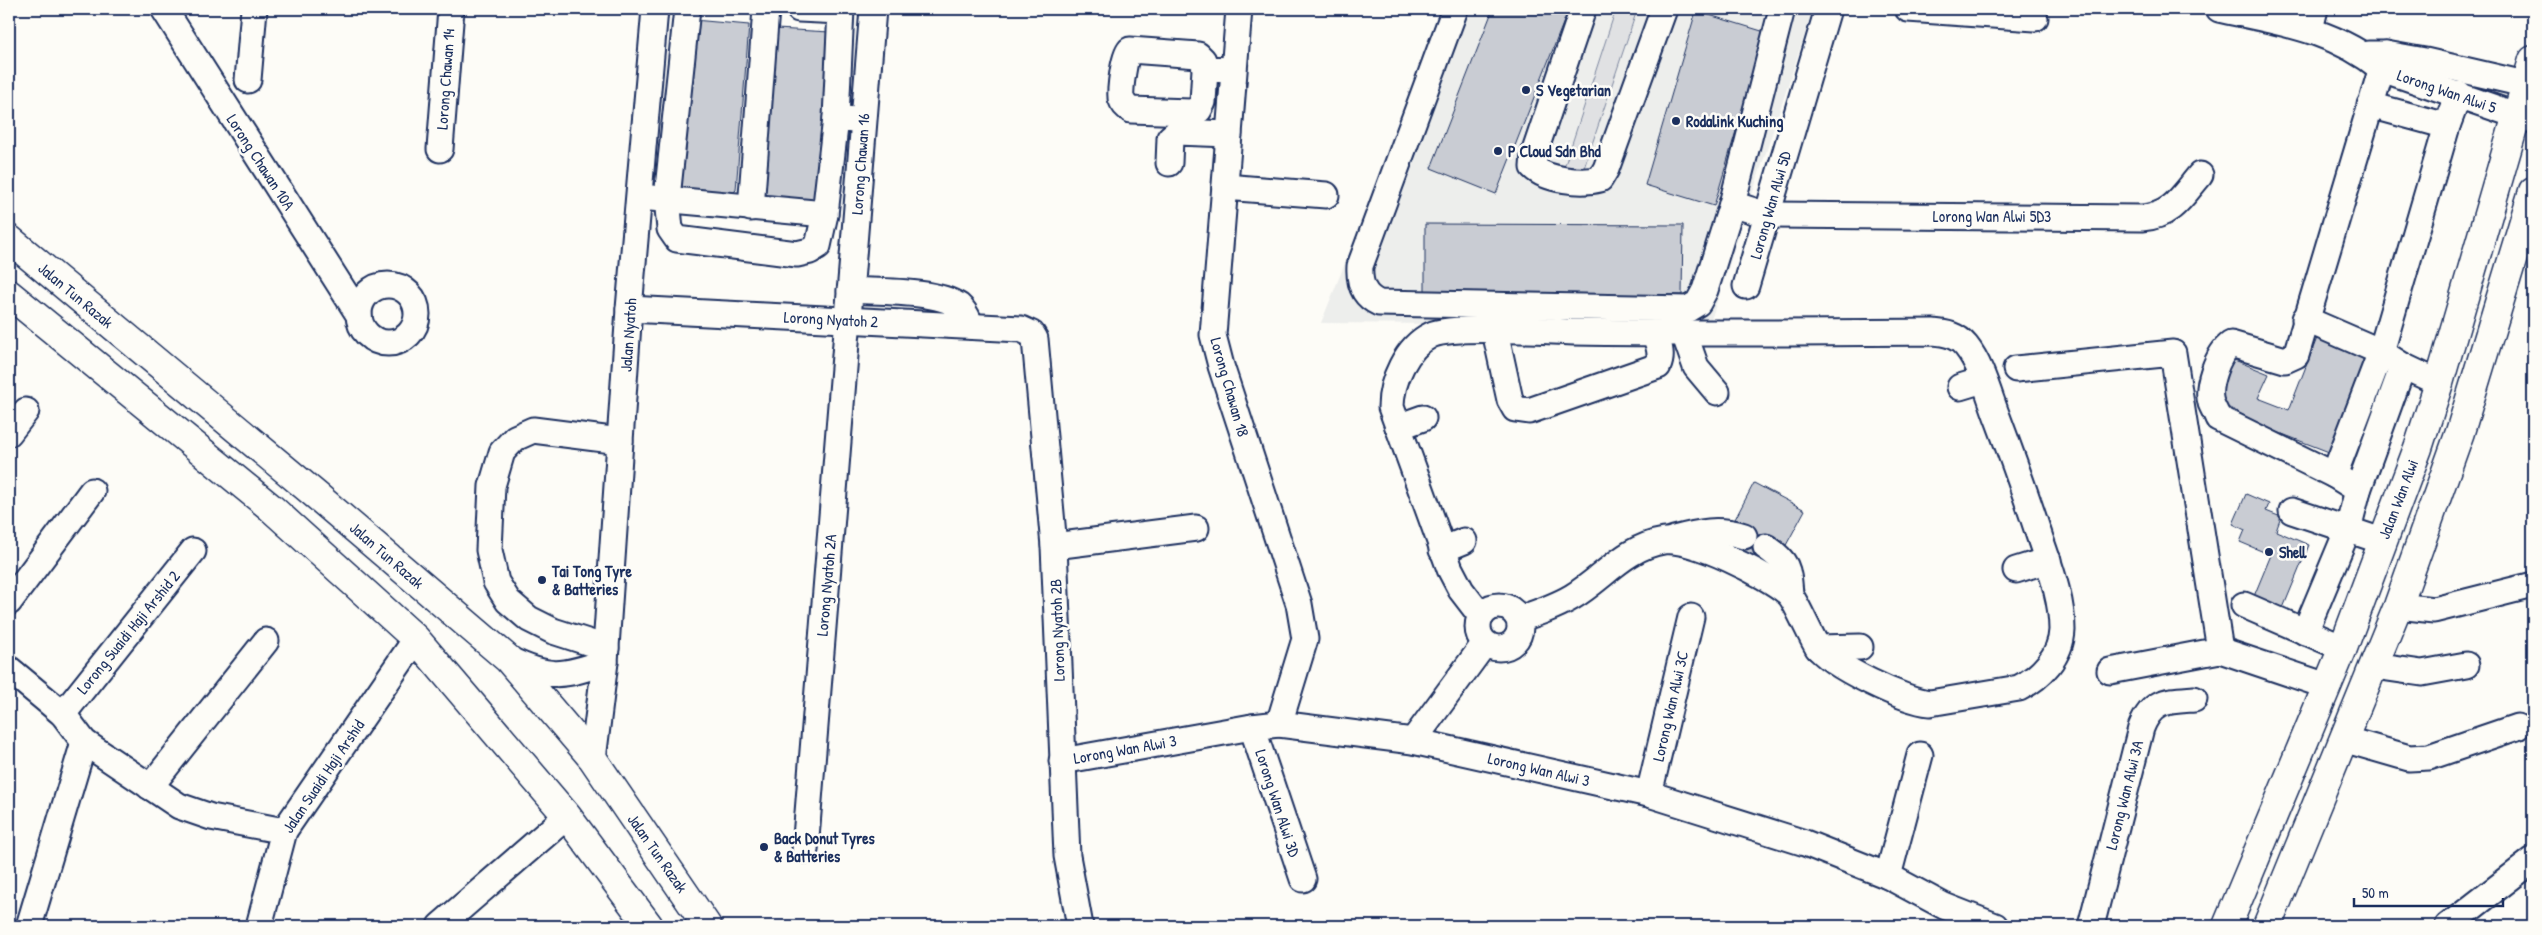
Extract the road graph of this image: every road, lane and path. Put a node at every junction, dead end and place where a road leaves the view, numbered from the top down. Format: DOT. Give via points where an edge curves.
graph roads {
  1 [pos="164,9"];
  2 [pos="254,9"];
  3 [pos="451,9"];
  4 [pos="655,9"];
  5 [pos="688,9"];
  6 [pos="766,9"];
  7 [pos="799,9"];
  8 [pos="873,9"];
  9 [pos="1239,9"];
  10 [pos="1455,9"];
  11 [pos="1583,9"];
  12 [pos="1664,9"];
  13 [pos="1782,9"];
  14 [pos="1828,9"];
  15 [pos="1908,9"];
  16 [pos="2219,9"];
  17 [pos="840,10"];
  18 [pos="2035,18"];
  19 [pos="2313,19"];
  20 [pos="2377,59"];
  21 [pos="1205,69"];
  22 [pos="1233,70"];
  23 [pos="2531,77"];
  24 [pos="248,80"];
  25 [pos="2459,94"];
  26 [pos="2370,105"];
  27 [pos="836,118"];
  28 [pos="2525,118"];
  29 [pos="863,120"];
  30 [pos="2447,126"];
  31 [pos="1229,134"];
  32 [pos="440,149"];
  33 [pos="1169,162"];
  34 [pos="2200,174"];
  35 [pos="1225,187"];
  36 [pos="2533,191"];
  37 [pos="1326,195"];
  38 [pos="640,197"];
  39 [pos="667,198"];
  40 [pos="1732,204"];
  41 [pos="751,208"];
  42 [pos="825,214"];
  43 [pos="1767,215"];
  44 [pos="9,239"];
  45 [pos="1746,286"];
  46 [pos="850,290"];
  47 [pos="9,294"];
  48 [pos="629,309"];
  49 [pos="359,315"];
  50 [pos="2305,319"];
  51 [pos="848,320"];
  52 [pos="971,326"];
  53 [pos="1495,331"];
  54 [pos="1654,333"];
  55 [pos="1684,333"];
  56 [pos="1032,334"];
  57 [pos="2381,352"];
  58 [pos="2403,366"];
  59 [pos="2016,370"];
  60 [pos="2439,383"];
  61 [pos="1717,392"];
  62 [pos="26,411"];
  63 [pos="1423,418"];
  64 [pos="2218,418"];
  65 [pos="2184,423"];
  66 [pos="1398,427"];
  67 [pos="9,434"];
  68 [pos="620,441"];
  69 [pos="2334,475"];
  70 [pos="2358,490"];
  71 [pos="92,492"];
  72 [pos="2292,511"];
  73 [pos="1196,528"];
  74 [pos="2348,529"];
  75 [pos="1744,536"];
  76 [pos="1666,540"];
  77 [pos="2382,541"];
  78 [pos="1054,546"];
  79 [pos="1766,547"];
  80 [pos="193,551"];
  81 [pos="2048,560"];
  82 [pos="2016,570"];
  83 [pos="2533,585"];
  84 [pos="1790,594"];
  85 [pos="9,602"];
  86 [pos="2244,605"];
  87 [pos="2398,606"];
  88 [pos="1481,616"];
  89 [pos="1691,617"];
  90 [pos="1519,619"];
  91 [pos="2305,632"];
  92 [pos="416,639"];
  93 [pos="266,641"];
  94 [pos="1485,643"];
  95 [pos="1860,647"];
  96 [pos="1818,648"];
  97 [pos="2343,648"];
  98 [pos="2220,650"];
  99 [pos="605,655"];
  100 [pos="508,659"];
  101 [pos="2466,665"];
  102 [pos="2374,666"];
  103 [pos="9,669"];
  104 [pos="2110,671"];
  105 [pos="2327,686"];
  106 [pos="2194,699"];
  107 [pos="63,714"];
  108 [pos="1279,724"];
  109 [pos="1252,727"];
  110 [pos="2517,727"];
  111 [pos="2343,739"];
  112 [pos="1413,741"];
  113 [pos="84,742"];
  114 [pos="1920,755"];
  115 [pos="593,758"];
  116 [pos="1062,761"];
  117 [pos="150,787"];
  118 [pos="1648,794"];
  119 [pos="567,816"];
  120 [pos="284,831"];
  121 [pos="804,850"];
  122 [pos="2529,867"];
  123 [pos="1888,876"];
  124 [pos="1303,878"];
  125 [pos="29,926"];
  126 [pos="259,926"];
  127 [pos="440,926"];
  128 [pos="649,926"];
  129 [pos="707,926"];
  130 [pos="1080,926"];
  131 [pos="1995,926"];
  132 [pos="2092,926"];
  133 [pos="2227,926"];
  134 [pos="2267,926"];
  135 [pos="2448,926"];
  1 -- 49 [label="street, Lorong Chawan 10A"];
  2 -- 24 [label="street"];
  3 -- 32 [label="street, Lorong Chawan 14"];
  4 -- 38 [label="street, Jalan Nyatoh"];
  5 -- 39 [label="street"];
  6 -- 41 [label="street"];
  7 -- 17 [label="street"];
  8 -- 29 [label="street, Lorong Chawan 16"];
  9 -- 22 [label="street, Lorong Chawan 18"];
  10 -- 40 [label="street" via="1360,266 1362,287 1373,300 1379,303 1688,309 1698,303 1704,290"];
  11 -- 12 [label="street" via="1534,154 1533,167 1540,174 1590,182 1600,179 1606,169"];
  13 -- 40 [label="street"];
  14 -- 43 [label="street, Lorong Wan Alwi 5D"];
  15 -- 18 [label="street"];
  16 -- 19 [label="street, Lorong Wan Alwi 5"];
  17 -- 27 [label="street"];
  19 -- 20 [label="street, Lorong Wan Alwi 5"];
  20 -- 23 [label="street, Lorong Wan Alwi 5"];
  20 -- 25 [label="street, Lorong Wan Alwi 5"];
  20 -- 26 [label="street"];
  21 -- 22 [label="street"];
  22 -- 31 [label="street, Lorong Chawan 18"];
  23 -- 28 [label="main road, Jalan Wan Alwi"];
  25 -- 28 [label="street, Lorong Wan Alwi 5"];
  25 -- 30 [label="street"];
  26 -- 30 [label="street"];
  26 -- 50 [label="street"];
  27 -- 29 [label="street"];
  27 -- 42 [label="street"];
  28 -- 60 [label="main road, Jalan Wan Alwi"];
  29 -- 46 [label="street, Lorong Chawan 16"];
  30 -- 57 [label="street"];
  31 -- 33 [label="street" via="1177,132 1170,138"];
  31 -- 35 [label="street, Lorong Chawan 18"];
  34 -- 43 [label="street, Lorong Wan Alwi 5D3" via="2168,212 2156,217"];
  35 -- 37 [label="street"];
  35 -- 108 [label="street, Lorong Chawan 18" via="1213,335 1299,604 1305,639"];
  36 -- 87 [label="main road" via="2460,432"];
  38 -- 39 [label="street"];
  38 -- 48 [label="street, Jalan Nyatoh"];
  39 -- 41 [label="street"];
  39 -- 42 [label="street" via="670,229 677,239 797,254 818,246"];
  40 -- 43 [label="street, Lorong Wan Alwi 5D3"];
  41 -- 42 [label="street"];
  43 -- 45 [label="street, Lorong Wan Alwi 5D"];
  44 -- 100 [label="main road, Jalan Tun Razak"];
  46 -- 51 [label="street, Lorong Chawan 16"];
  46 -- 52 [label="street" via="936,297 958,306"];
  47 -- 92 [label="main road" via="270,507"];
  48 -- 51 [label="street, Lorong Nyatoh 2"];
  48 -- 68 [label="street, Jalan Nyatoh"];
  50 -- 57 [label="street"];
  50 -- 64 [label="street" via="2296,354 2290,359 2236,344 2227,347 2210,385 2211,402"];
  51 -- 52 [label="street, Lorong Nyatoh 2"];
  51 -- 121 [label="street, Lorong Nyatoh 2A"];
  52 -- 56 [label="street, Lorong Nyatoh 2" via="1021,329"];
  53 -- 54 [label="street"];
  53 -- 54 [label="street" via="1510,400 1516,409 1529,411 1658,366 1660,346"];
  53 -- 66 [label="street" via="1446,331 1432,334 1421,342 1395,378 1391,392 1391,407"];
  54 -- 55 [label="street"];
  55 -- 61 [label="street" via="1696,367"];
  55 -- 81 [label="street" via="1943,333 1954,336 1972,355 1972,383"];
  56 -- 78 [label="street, Lorong Nyatoh 2B"];
  57 -- 58 [label="street"];
  57 -- 69 [label="street"];
  58 -- 60 [label="street"];
  58 -- 70 [label="street"];
  59 -- 65 [label="street" via="2173,353"];
  60 -- 77 [label="main road, Jalan Wan Alwi"];
  62 -- 67 [label="street"];
  63 -- 66 [label="street"];
  64 -- 65 [label="street"];
  64 -- 69 [label="street"];
  65 -- 98 [label="street"];
  66 -- 88 [label="street" via="1453,546 1454,579"];
  68 -- 99 [label="street, Jalan Nyatoh"];
  68 -- 99 [label="street" via="533,430 515,438 502,452 492,486 489,550 496,582 508,601 529,619"];
  69 -- 70 [label="street"];
  70 -- 74 [label="street"];
  71 -- 85 [label="street"];
  72 -- 74 [label="street"];
  73 -- 78 [label="street"];
  74 -- 77 [label="street"];
  74 -- 91 [label="street"];
  75 -- 76 [label="street" via="1712,530"];
  76 -- 84 [label="street" via="1721,556 1768,579"];
  76 -- 90 [label="street" via="1630,552 1572,597"];
  77 -- 97 [label="main road, Jalan Wan Alwi"];
  78 -- 116 [label="street, Lorong Nyatoh 2B"];
  79 -- 84 [label="street" via="1780,557 1788,569"];
  80 -- 107 [label="street, Lorong Suaidi Haji Arshid 2"];
  81 -- 82 [label="street"];
  81 -- 96 [label="street" via="2058,590 2060,642 2050,664 2030,683 2019,688 1930,703 1918,702 1885,689"];
  83 -- 87 [label="street" via="2434,610"];
  84 -- 96 [label="street"];
  86 -- 91 [label="street"];
  87 -- 102 [label="main road"];
  88 -- 90 [label="street" via="1496,605 1506,606"];
  88 -- 94 [label="street" via="1479,635"];
  89 -- 118 [label="street, Lorong Wan Alwi 3C"];
  90 -- 94 [label="street" via="1521,629 1511,645 1493,648"];
  91 -- 97 [label="street"];
  92 -- 119 [label="main road"];
  92 -- 120 [label="street, Jalan Suaidi Haji Arshid"];
  93 -- 117 [label="street"];
  94 -- 112 [label="street"];
  95 -- 96 [label="street"];
  97 -- 105 [label="main road, Jalan Wan Alwi"];
  98 -- 104 [label="street"];
  98 -- 105 [label="street"];
  99 -- 100 [label="street" via="585,669 554,675 535,672"];
  99 -- 115 [label="street, Jalan Nyatoh"];
  100 -- 115 [label="main road, Jalan Tun Razak"];
  101 -- 102 [label="street" via="2422,673"];
  102 -- 111 [label="main road"];
  103 -- 107 [label="street"];
  105 -- 133 [label="main road, Jalan Wan Alwi"];
  106 -- 132 [label="street, Lorong Wan Alwi 3A" via="2156,705 2147,714"];
  107 -- 113 [label="street"];
  108 -- 109 [label="street, Lorong Wan Alwi 3"];
  108 -- 112 [label="street, Lorong Wan Alwi 3"];
  109 -- 116 [label="street, Lorong Wan Alwi 3"];
  109 -- 124 [label="street, Lorong Wan Alwi 3D"];
  110 -- 111 [label="street" via="2429,758 2409,758"];
  111 -- 134 [label="main road"];
  112 -- 118 [label="street, Lorong Wan Alwi 3"];
  113 -- 117 [label="street"];
  113 -- 125 [label="street"];
  114 -- 123 [label="street"];
  115 -- 129 [label="main road, Jalan Tun Razak"];
  116 -- 130 [label="street, Lorong Nyatoh 2B" via="1067,856"];
  117 -- 120 [label="street" via="179,806 211,818"];
  118 -- 123 [label="street, Lorong Wan Alwi 3" via="1805,843"];
  119 -- 127 [label="street"];
  119 -- 128 [label="main road"];
  120 -- 126 [label="street, Jalan Suaidi Haji Arshid"];
  122 -- 135 [label="street"];
  123 -- 131 [label="street, Lorong Wan Alwi 3" via="1944,906"];
}
